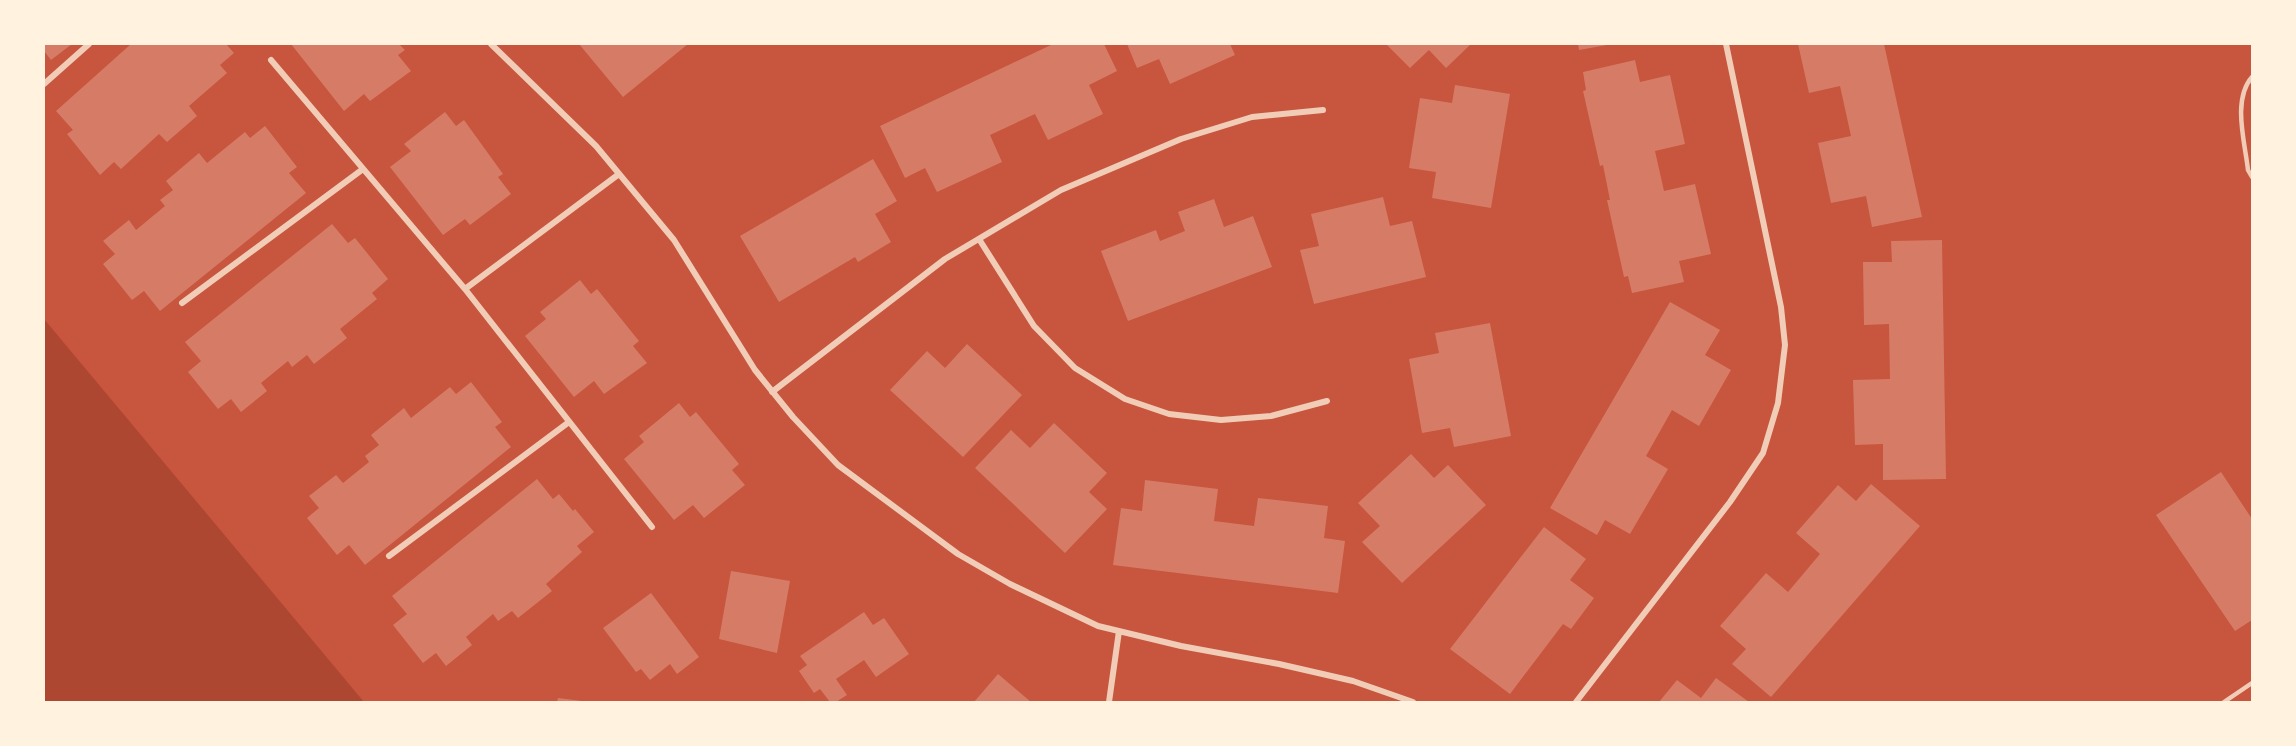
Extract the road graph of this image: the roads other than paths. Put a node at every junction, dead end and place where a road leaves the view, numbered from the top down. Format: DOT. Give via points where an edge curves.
graph roads {
  1 [pos="89,44"];
  2 [pos="491,44"];
  3 [pos="1726,44"];
  4 [pos="271,60"];
  5 [pos="2253,77"];
  6 [pos="44,84"];
  7 [pos="1323,110"];
  8 [pos="363,169"];
  9 [pos="619,174"];
  10 [pos="2253,177"];
  11 [pos="979,239"];
  12 [pos="465,289"];
  13 [pos="182,303"];
  14 [pos="772,392"];
  15 [pos="1327,402"];
  16 [pos="569,422"];
  17 [pos="652,527"];
  18 [pos="389,556"];
  19 [pos="1119,631"];
  20 [pos="2253,683"];
  21 [pos="1109,702"];
  22 [pos="1413,702"];
  23 [pos="1576,702"];
  24 [pos="2224,702"];
  1 -- 6 [label="street"];
  2 -- 9 [label="street" via="596,146"];
  3 -- 23 [label="street" via="1781,307 1785,345 1778,402 1763,453 1730,502"];
  4 -- 8 [label="street"];
  5 -- 10 [label="lane" via="2244,86 2242,118 2248,170"];
  7 -- 11 [label="street" via="1252,117 1181,139 1061,190"];
  8 -- 12 [label="street"];
  8 -- 13 [label="street"];
  9 -- 12 [label="street"];
  9 -- 14 [label="street" via="674,240"];
  11 -- 14 [label="street" via="945,259"];
  11 -- 15 [label="street" via="1034,326 1075,368 1125,399 1170,414 1221,420 1271,416"];
  12 -- 16 [label="street"];
  14 -- 19 [label="street" via="838,465 958,554 1010,584 1098,626"];
  16 -- 17 [label="street"];
  16 -- 18 [label="street"];
  19 -- 21 [label="street"];
  19 -- 22 [label="street" via="1353,681"];
  20 -- 24 [label="lane"];
}
